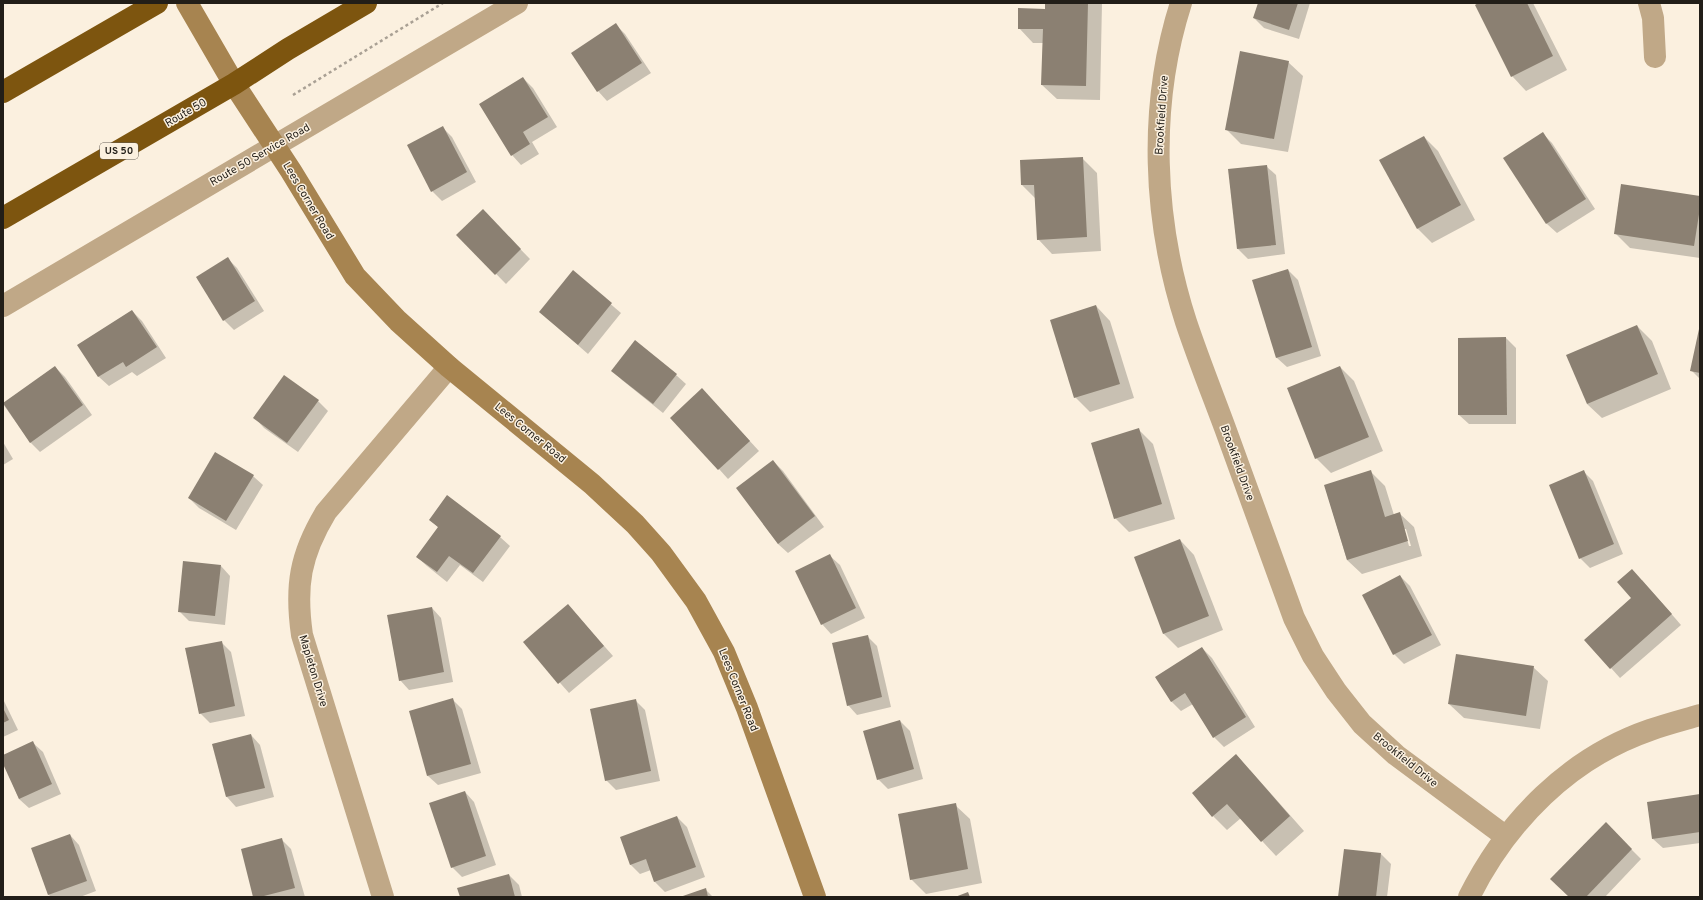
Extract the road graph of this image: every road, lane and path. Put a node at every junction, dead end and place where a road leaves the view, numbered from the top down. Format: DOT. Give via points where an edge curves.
graph roads {
  1 [pos="157,3"];
  2 [pos="187,3"];
  3 [pos="366,3"];
  4 [pos="443,3"];
  5 [pos="517,3"];
  6 [pos="1181,3"];
  7 [pos="1649,3"];
  8 [pos="1655,57"];
  9 [pos="234,84"];
  10 [pos="3,92"];
  11 [pos="293,94"];
  12 [pos="274,146"];
  13 [pos="3,218"];
  14 [pos="3,306"];
  15 [pos="448,367"];
  16 [pos="1700,715"];
  17 [pos="1505,836"];
  18 [pos="383,897"];
  19 [pos="815,897"];
  20 [pos="1469,897"];
  1 -- 10 [label="highway"];
  2 -- 9 [label="street, Lees Corner Road"];
  3 -- 9 [label="highway, Route 50 / US 50"];
  4 -- 11 [label="path"];
  5 -- 12 [label="street, Route 50 Service Road"];
  6 -- 17 [label="street, Brookfield Drive" via="1163,82 1158,142 1161,203 1171,263 1186,322 1294,618 1313,656 1362,724 1396,755"];
  7 -- 8 [label="street" via="1653,18"];
  9 -- 12 [label="street, Lees Corner Road"];
  9 -- 13 [label="highway, Route 50 / US 50"];
  12 -- 14 [label="street, Route 50 Service Road"];
  12 -- 15 [label="street, Lees Corner Road" via="355,276 398,322"];
  15 -- 18 [label="street, Mapleton Drive" via="326,512 304,558 299,582 298,608 302,635"];
  15 -- 19 [label="street, Lees Corner Road" via="592,484 635,524 661,553 696,601 724,652 747,708"];
  16 -- 17 [label="street" via="1650,730 1609,748 1534,802"];
  17 -- 20 [label="street"];
}
